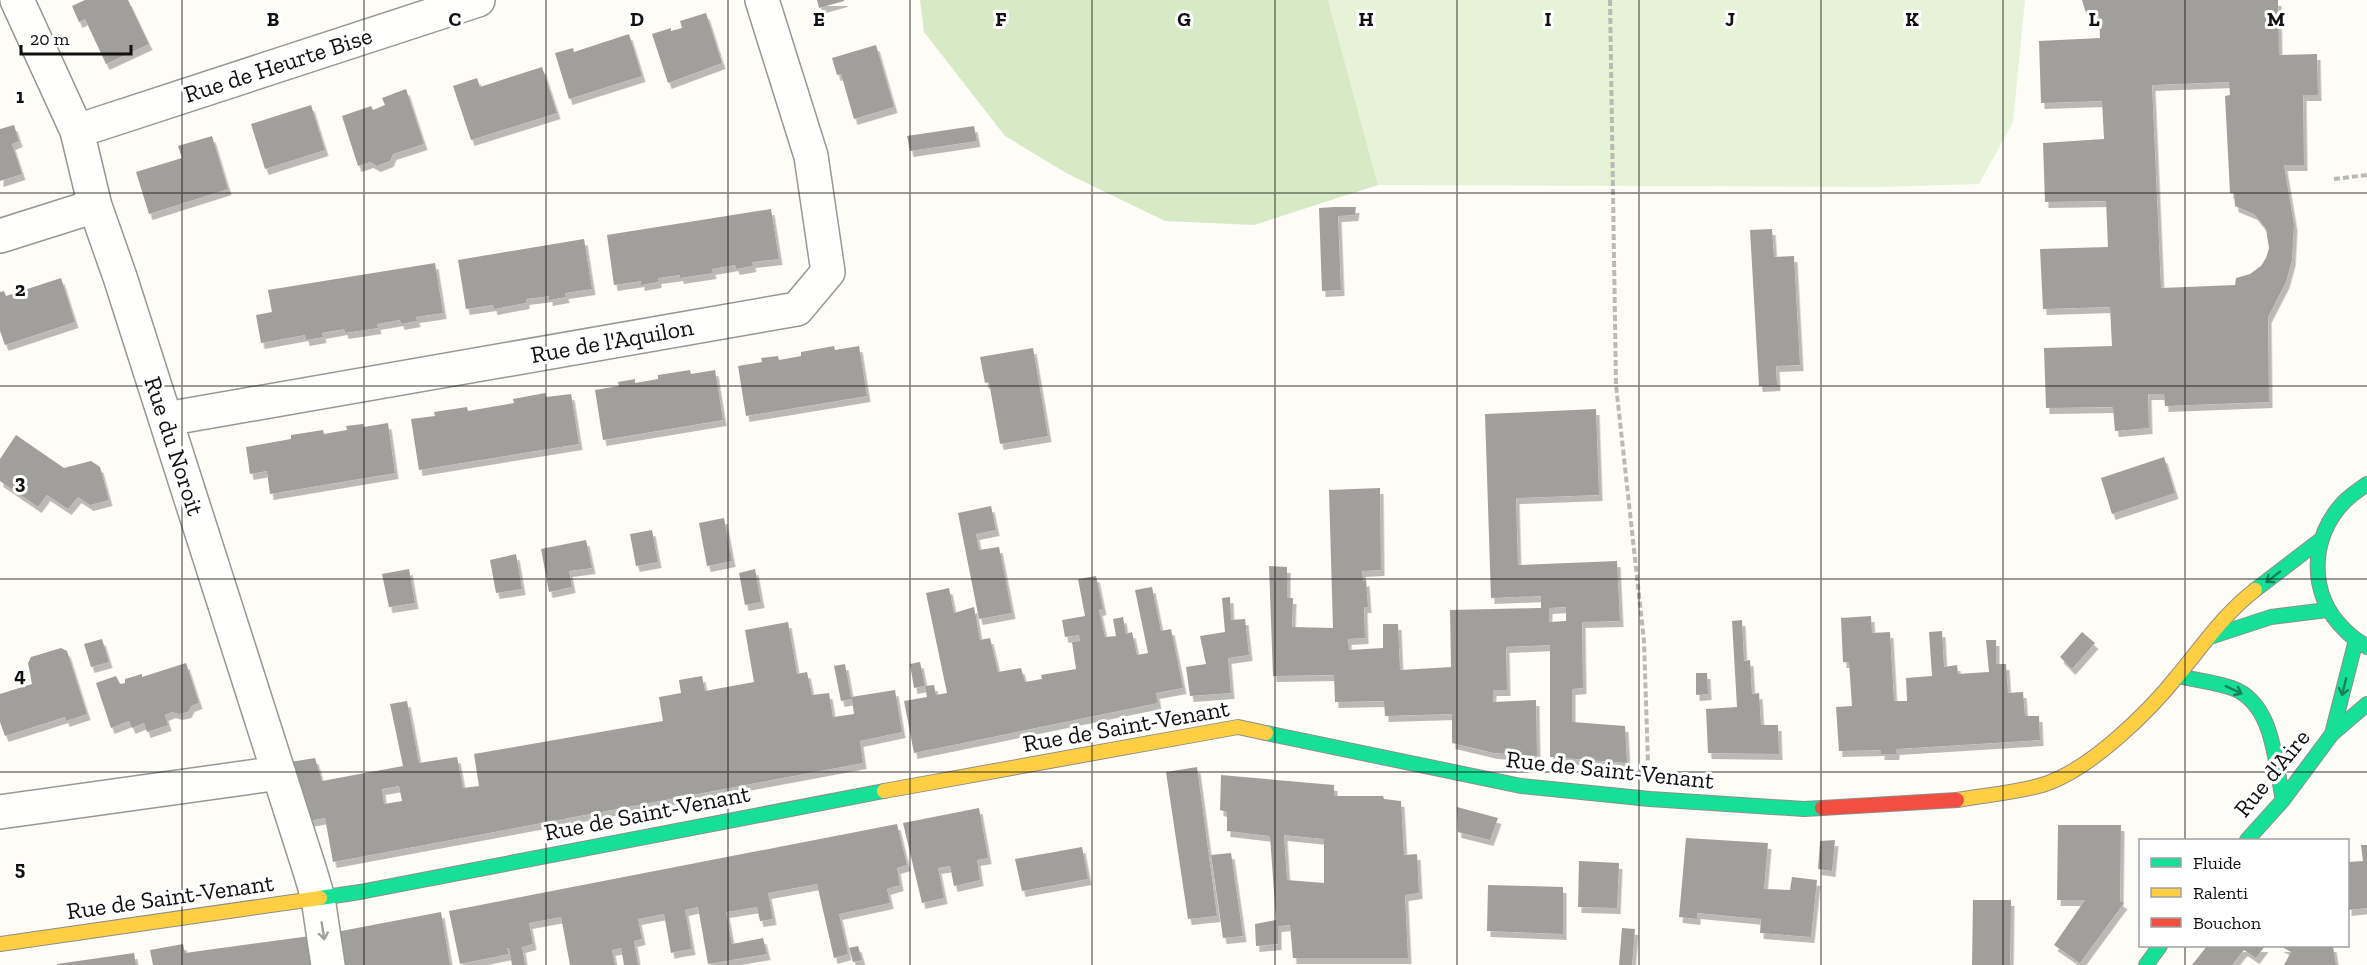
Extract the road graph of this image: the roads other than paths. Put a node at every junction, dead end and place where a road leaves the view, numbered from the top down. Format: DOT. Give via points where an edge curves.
graph roads {
  1 [pos="18,0"];
  2 [pos="478,0"];
  3 [pos="762,0"];
  4 [pos="403,11"];
  5 [pos="77,130"];
  6 [pos="95,206"];
  7 [pos="0,236"];
  8 [pos="166,419"];
  9 [pos="2367,483"];
  10 [pos="2319,541"];
  11 [pos="2327,610"];
  12 [pos="2207,638"];
  13 [pos="2361,643"];
  14 [pos="2178,676"];
  15 [pos="2367,704"];
  16 [pos="2332,734"];
  17 [pos="279,773"];
  18 [pos="2283,800"];
  19 [pos="0,812"];
  20 [pos="2248,839"];
  21 [pos="318,898"];
  22 [pos="0,944"];
  23 [pos="2159,947"];
  24 [pos="328,965"];
  25 [pos="2146,965"];
  1 -- 5 [label="street, Rue du Noroit"];
  2 -- 4 [label="street, Rue de Heurte Bise"];
  3 -- 8 [label="street, Rue de l'Aquilon" via="811,156 828,272 797,309"];
  4 -- 5 [label="street, Rue de Heurte Bise"];
  5 -- 6 [label="street, Rue du Noroit"];
  6 -- 7 [label="street"];
  6 -- 8 [label="street, Rue du Noroit"];
  8 -- 17 [label="street, Rue du Noroit"];
  9 -- 10 [label="main road" via="2338,505"];
  10 -- 11 [label="main road" via="2316,569"];
  10 -- 12 [label="main road, Rue de Saint-Venant, one-way" via="2241,602"];
  11 -- 12 [label="main road" via="2271,617"];
  11 -- 13 [label="main road"];
  12 -- 14 [label="main road, Rue de Saint-Venant"];
  13 -- 16 [label="main road, one-way"];
  14 -- 18 [label="main road, one-way" via="2233,688 2254,701 2268,728"];
  14 -- 21 [label="main road, Rue de Saint-Venant" via="2120,736 2086,763 2043,785 1947,802 1804,809 1511,785 1238,727"];
  15 -- 16 [label="main road"];
  16 -- 18 [label="main road, Rue d'Aire"];
  17 -- 19 [label="street"];
  17 -- 21 [label="street, Rue du Noroit"];
  18 -- 20 [label="main road, Rue d'Aire"];
  21 -- 22 [label="main road, Rue de Saint-Venant"];
  21 -- 24 [label="street, Rue du Noroit, one-way"];
  23 -- 25 [label="main road"];
}
